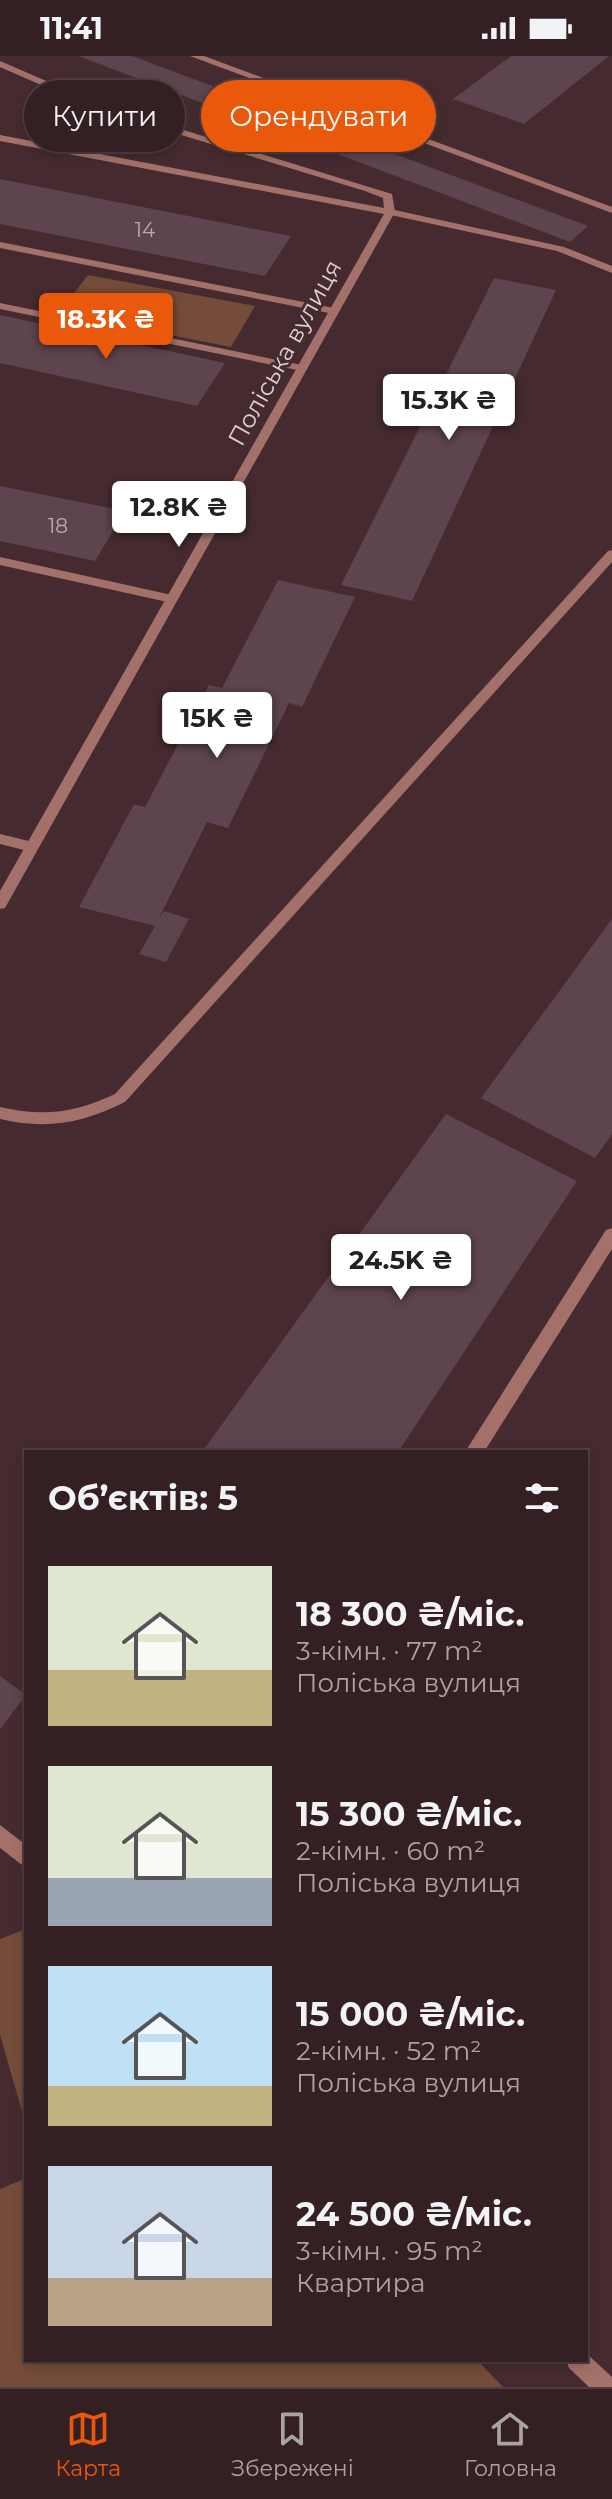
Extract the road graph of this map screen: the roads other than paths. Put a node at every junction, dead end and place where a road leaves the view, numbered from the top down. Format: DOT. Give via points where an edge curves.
graph roads {
  1 [pos="195,56"];
  2 [pos="0,64"];
  3 [pos="0,138"];
  4 [pos="612,210"];
  5 [pos="390,212"];
  6 [pos="0,245"];
  7 [pos="612,270"];
  8 [pos="0,306"];
  9 [pos="334,311"];
  10 [pos="302,368"];
  11 [pos="612,554"];
  12 [pos="0,561"];
  13 [pos="172,599"];
  14 [pos="0,839"];
  15 [pos="32,847"];
  16 [pos="0,904"];
  17 [pos="0,1113"];
  18 [pos="612,1235"];
  19 [pos="475,1450"];
  20 [pos="0,1835"];
  21 [pos="24,1856"];
  22 [pos="579,2362"];
  23 [pos="606,2387"];
  1 -- 4 [label="street"];
  2 -- 5 [label="street" via="99,107 388,196"];
  3 -- 5 [label="street"];
  5 -- 7 [label="street" via="560,249"];
  5 -- 9 [label="street, Поліська вулиця"];
  6 -- 9 [label="street"];
  8 -- 10 [label="street"];
  9 -- 10 [label="street, Поліська вулиця"];
  10 -- 13 [label="street, Поліська вулиця"];
  11 -- 17 [label="street" via="120,1098 88,1115 33,1122"];
  12 -- 13 [label="street"];
  13 -- 15 [label="street, Поліська вулиця"];
  14 -- 15 [label="street"];
  15 -- 16 [label="street, Поліська вулиця"];
  18 -- 19 [label="street"];
  20 -- 21 [label="street"];
  22 -- 23 [label="street"];
}
